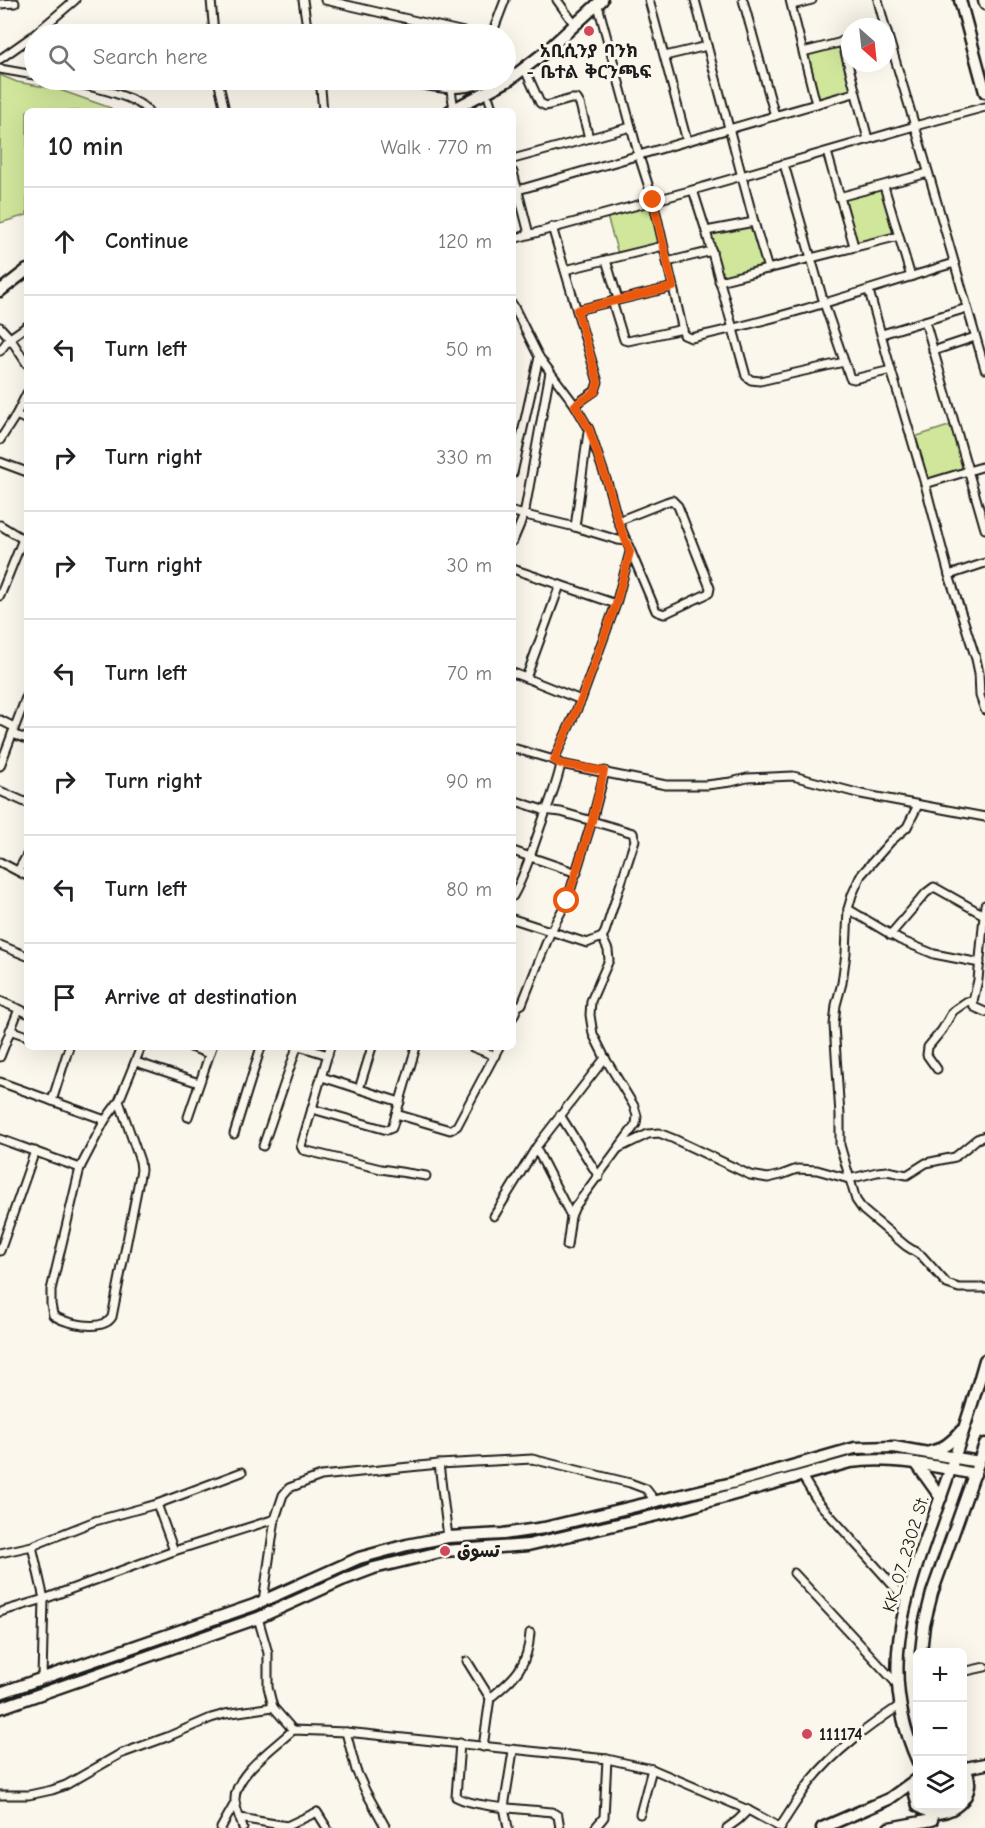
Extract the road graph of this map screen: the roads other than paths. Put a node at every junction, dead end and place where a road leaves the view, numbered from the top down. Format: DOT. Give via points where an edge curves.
graph roads {
  1 [pos="75,0"];
  2 [pos="211,0"];
  3 [pos="303,0"];
  4 [pos="325,0"];
  5 [pos="370,0"];
  6 [pos="505,0"];
  7 [pos="557,0"];
  8 [pos="609,0"];
  9 [pos="649,0"];
  10 [pos="695,0"];
  11 [pos="743,0"];
  12 [pos="812,0"];
  13 [pos="878,0"];
  14 [pos="960,0"];
  15 [pos="791,2"];
  16 [pos="15,3"];
  17 [pos="0,4"];
  18 [pos="600,4"];
  19 [pos="369,9"];
  20 [pos="883,18"];
  21 [pos="48,24"];
  22 [pos="213,24"];
  23 [pos="307,24"];
  24 [pos="431,24"];
  25 [pos="496,24"];
  26 [pos="575,25"];
  27 [pos="841,41"];
  28 [pos="24,43"];
  29 [pos="707,45"];
  30 [pos="803,52"];
  31 [pos="665,56"];
  32 [pos="0,59"];
  33 [pos="895,60"];
  34 [pos="0,69"];
  35 [pos="849,72"];
  36 [pos="24,73"];
  37 [pos="527,74"];
  38 [pos="516,75"];
  39 [pos="516,82"];
  40 [pos="98,90"];
  41 [pos="220,90"];
  42 [pos="321,90"];
  43 [pos="451,90"];
  44 [pos="484,90"];
  45 [pos="485,90"];
  46 [pos="985,92"];
  47 [pos="854,93"];
  48 [pos="816,104"];
  49 [pos="985,107"];
  50 [pos="146,108"];
  51 [pos="224,108"];
  52 [pos="323,108"];
  53 [pos="456,108"];
  54 [pos="459,108"];
  55 [pos="492,108"];
  56 [pos="776,116"];
  57 [pos="915,126"];
  58 [pos="631,127"];
  59 [pos="730,129"];
  60 [pos="589,138"];
  61 [pos="868,139"];
  62 [pos="687,141"];
  63 [pos="827,152"];
  64 [pos="639,156"];
  65 [pos="516,158"];
  66 [pos="784,164"];
  67 [pos="928,173"];
  68 [pos="742,175"];
  69 [pos="516,183"];
  70 [pos="884,186"];
  71 [pos="518,190"];
  72 [pos="693,190"];
  73 [pos="839,198"];
  74 [pos="653,200"];
  75 [pos="754,222"];
  76 [pos="552,227"];
  77 [pos="706,231"];
  78 [pos="529,234"];
  79 [pos="898,236"];
  80 [pos="516,238"];
  81 [pos="663,246"];
  82 [pos="854,246"];
  83 [pos="712,251"];
  84 [pos="811,258"];
  85 [pos="606,260"];
  86 [pos="667,262"];
  87 [pos="954,263"];
  88 [pos="768,269"];
  89 [pos="565,270"];
  90 [pos="24,274"];
  91 [pos="911,277"];
  92 [pos="719,281"];
  93 [pos="673,287"];
  94 [pos="869,291"];
  95 [pos="0,293"];
  96 [pos="615,300"];
  97 [pos="824,303"];
  98 [pos="967,308"];
  99 [pos="516,310"];
  100 [pos="577,310"];
  101 [pos="925,321"];
  102 [pos="0,327"];
  103 [pos="24,328"];
  104 [pos="683,329"];
  105 [pos="733,330"];
  106 [pos="882,334"];
  107 [pos="975,337"];
  108 [pos="10,338"];
  109 [pos="0,351"];
  110 [pos="933,351"];
  111 [pos="538,357"];
  112 [pos="24,359"];
  113 [pos="984,360"];
  114 [pos="844,362"];
  115 [pos="985,369"];
  116 [pos="891,370"];
  117 [pos="550,372"];
  118 [pos="24,399"];
  119 [pos="575,405"];
  120 [pos="16,415"];
  121 [pos="24,419"];
  122 [pos="589,429"];
  123 [pos="0,440"];
  124 [pos="516,458"];
  125 [pos="0,462"];
  126 [pos="985,466"];
  127 [pos="24,471"];
  128 [pos="969,471"];
  129 [pos="925,484"];
  130 [pos="516,513"];
  131 [pos="524,514"];
  132 [pos="618,521"];
  133 [pos="0,525"];
  134 [pos="575,527"];
  135 [pos="985,529"];
  136 [pos="516,534"];
  137 [pos="24,539"];
  138 [pos="627,541"];
  139 [pos="24,542"];
  140 [pos="630,552"];
  141 [pos="985,563"];
  142 [pos="516,570"];
  143 [pos="949,575"];
  144 [pos="560,585"];
  145 [pos="0,596"];
  146 [pos="616,604"];
  147 [pos="985,656"];
  148 [pos="976,659"];
  149 [pos="516,674"];
  150 [pos="526,678"];
  151 [pos="581,700"];
  152 [pos="24,702"];
  153 [pos="985,710"];
  154 [pos="0,720"];
  155 [pos="13,730"];
  156 [pos="24,737"];
  157 [pos="516,749"];
  158 [pos="558,762"];
  159 [pos="0,766"];
  160 [pos="604,771"];
  161 [pos="0,791"];
  162 [pos="516,801"];
  163 [pos="24,802"];
  164 [pos="918,805"];
  165 [pos="547,810"];
  166 [pos="985,817"];
  167 [pos="592,821"];
  168 [pos="516,852"];
  169 [pos="531,858"];
  170 [pos="24,860"];
  171 [pos="0,862"];
  172 [pos="18,871"];
  173 [pos="577,873"];
  174 [pos="24,874"];
  175 [pos="516,890"];
  176 [pos="985,905"];
  177 [pos="848,909"];
  178 [pos="984,915"];
  179 [pos="516,920"];
  180 [pos="551,931"];
  181 [pos="890,934"];
  182 [pos="602,937"];
  183 [pos="0,945"];
  184 [pos="24,955"];
  185 [pos="980,963"];
  186 [pos="982,981"];
  187 [pos="0,1001"];
  188 [pos="973,1001"];
  189 [pos="516,1006"];
  190 [pos="19,1009"];
  191 [pos="24,1011"];
  192 [pos="985,1012"];
  193 [pos="10,1030"];
  194 [pos="24,1035"];
  195 [pos="65,1050"];
  196 [pos="140,1050"];
  197 [pos="210,1050"];
  198 [pos="260,1050"];
  199 [pos="296,1050"];
  200 [pos="311,1050"];
  201 [pos="329,1050"];
  202 [pos="371,1050"];
  203 [pos="415,1050"];
  204 [pos="480,1050"];
  205 [pos="498,1050"];
  206 [pos="327,1055"];
  207 [pos="0,1056"];
  208 [pos="495,1056"];
  209 [pos="605,1058"];
  210 [pos="136,1062"];
  211 [pos="937,1069"];
  212 [pos="322,1077"];
  213 [pos="0,1082"];
  214 [pos="199,1083"];
  215 [pos="359,1089"];
  216 [pos="51,1101"];
  217 [pos="119,1101"];
  218 [pos="400,1102"];
  219 [pos="312,1109"];
  220 [pos="396,1114"];
  221 [pos="560,1115"];
  222 [pos="188,1117"];
  223 [pos="105,1120"];
  224 [pos="234,1134"];
  225 [pos="985,1136"];
  226 [pos="0,1139"];
  227 [pos="263,1146"];
  228 [pos="536,1148"];
  229 [pos="619,1148"];
  230 [pos="35,1151"];
  231 [pos="80,1168"];
  232 [pos="426,1176"];
  233 [pos="598,1177"];
  234 [pos="849,1179"];
  235 [pos="494,1216"];
  236 [pos="571,1216"];
  237 [pos="567,1246"];
  238 [pos="0,1251"];
  239 [pos="985,1288"];
  240 [pos="985,1361"];
  241 [pos="968,1420"];
  242 [pos="985,1444"];
  243 [pos="928,1453"];
  244 [pos="954,1456"];
  245 [pos="979,1462"];
  246 [pos="916,1463"];
  247 [pos="439,1464"];
  248 [pos="783,1469"];
  249 [pos="951,1469"];
  250 [pos="242,1472"];
  251 [pos="975,1474"];
  252 [pos="801,1476"];
  253 [pos="784,1481"];
  254 [pos="941,1498"];
  255 [pos="656,1502"];
  256 [pos="157,1503"];
  257 [pos="275,1519"];
  258 [pos="448,1537"];
  259 [pos="32,1546"];
  260 [pos="174,1551"];
  261 [pos="0,1553"];
  262 [pos="794,1573"];
  263 [pos="44,1599"];
  264 [pos="906,1600"];
  265 [pos="263,1601"];
  266 [pos="0,1612"];
  267 [pos="258,1618"];
  268 [pos="530,1633"];
  269 [pos="922,1648"];
  270 [pos="467,1661"];
  271 [pos="985,1667"];
  272 [pos="967,1671"];
  273 [pos="42,1678"];
  274 [pos="897,1684"];
  275 [pos="0,1693"];
  276 [pos="490,1698"];
  277 [pos="899,1706"];
  278 [pos="273,1707"];
  279 [pos="0,1708"];
  280 [pos="293,1730"];
  281 [pos="346,1732"];
  282 [pos="460,1743"];
  283 [pos="483,1746"];
  284 [pos="513,1750"];
  285 [pos="915,1756"];
  286 [pos="607,1759"];
  287 [pos="985,1764"];
  288 [pos="967,1767"];
  289 [pos="652,1769"];
  290 [pos="967,1770"];
  291 [pos="913,1781"];
  292 [pos="0,1795"];
  293 [pos="976,1800"];
  294 [pos="235,1803"];
  295 [pos="504,1807"];
  296 [pos="748,1810"];
  297 [pos="920,1810"];
  298 [pos="640,1814"];
  299 [pos="240,1818"];
  300 [pos="932,1820"];
  301 [pos="950,1823"];
  302 [pos="780,1827"];
  303 [pos="221,1828"];
  304 [pos="243,1828"];
  305 [pos="327,1828"];
  306 [pos="386,1828"];
  307 [pos="507,1828"];
  308 [pos="560,1828"];
  309 [pos="595,1828"];
  310 [pos="727,1828"];
  311 [pos="822,1828"];
  312 [pos="890,1828"];
  1 -- 21 [label="street"];
  2 -- 22 [label="street"];
  3 -- 23 [label="street"];
  4 -- 19 [label="street"];
  5 -- 19 [label="street"];
  6 -- 25 [label="street"];
  7 -- 26 [label="street"];
  8 -- 18 [label="main road"];
  9 -- 31 [label="street"];
  10 -- 29 [label="street"];
  11 -- 56 [label="street"];
  12 -- 15 [label="street"];
  13 -- 20 [label="street"];
  14 -- 46 [label="main road"];
  15 -- 30 [label="street"];
  16 -- 17 [label="street"];
  18 -- 26 [label="main road"];
  18 -- 37 [label="main road"];
  18 -- 58 [label="street"];
  19 -- 24 [label="street"];
  26 -- 38 [label="main road"];
  27 -- 30 [label="street"];
  28 -- 32 [label="street"];
  29 -- 31 [label="street"];
  29 -- 59 [label="street"];
  30 -- 48 [label="street"];
  31 -- 62 [label="street"];
  33 -- 57 [label="street"];
  34 -- 36 [label="street"];
  35 -- 47 [label="street"];
  37 -- 39 [label="main road"];
  37 -- 60 [label="street" via="543,105 578,99"];
  40 -- 50 [label="street" via="130,98"];
  41 -- 51 [label="street"];
  42 -- 52 [label="street"];
  43 -- 53 [label="street"];
  44 -- 54 [label="main road"];
  45 -- 55 [label="street"];
  47 -- 48 [label="street"];
  47 -- 61 [label="street"];
  48 -- 56 [label="street"];
  49 -- 57 [label="street"];
  56 -- 59 [label="street"];
  57 -- 61 [label="street"];
  57 -- 67 [label="street"];
  58 -- 60 [label="street"];
  58 -- 64 [label="street"];
  59 -- 62 [label="street"];
  59 -- 68 [label="street"];
  60 -- 65 [label="street"];
  61 -- 63 [label="street"];
  62 -- 64 [label="street"];
  63 -- 66 [label="street"];
  63 -- 73 [label="street"];
  64 -- 71 [label="street"];
  64 -- 74 [label="street"];
  66 -- 68 [label="street"];
  66 -- 84 [label="street"];
  67 -- 70 [label="street"];
  67 -- 87 [label="street"];
  68 -- 72 [label="street"];
  68 -- 75 [label="street"];
  69 -- 71 [label="street"];
  70 -- 73 [label="street"];
  70 -- 79 [label="street"];
  71 -- 78 [label="street"];
  72 -- 74 [label="street"];
  72 -- 77 [label="street"];
  73 -- 82 [label="street"];
  74 -- 76 [label="street"];
  74 -- 81 [label="street"];
  75 -- 77 [label="street"];
  75 -- 88 [label="street"];
  76 -- 78 [label="street"];
  76 -- 89 [label="street"];
  77 -- 83 [label="street"];
  78 -- 80 [label="street"];
  79 -- 82 [label="street"];
  79 -- 91 [label="street"];
  81 -- 85 [label="street"];
  81 -- 86 [label="street"];
  82 -- 84 [label="street"];
  83 -- 86 [label="street"];
  83 -- 92 [label="street"];
  84 -- 88 [label="street"];
  84 -- 97 [label="street"];
  85 -- 89 [label="street"];
  85 -- 96 [label="street"];
  86 -- 93 [label="street"];
  87 -- 91 [label="street"];
  87 -- 98 [label="street"];
  88 -- 92 [label="street"];
  89 -- 100 [label="street"];
  90 -- 95 [label="main road"];
  91 -- 94 [label="street"];
  92 -- 105 [label="street"];
  93 -- 96 [label="street"];
  93 -- 104 [label="street"];
  94 -- 97 [label="street"];
  94 -- 106 [label="street"];
  96 -- 100 [label="street"];
  96 -- 104 [label="street" via="624,340"];
  97 -- 105 [label="street"];
  97 -- 114 [label="street"];
  98 -- 101 [label="street"];
  98 -- 107 [label="street"];
  99 -- 111 [label="street"];
  100 -- 119 [label="street" via="598,382 595,392"];
  101 -- 106 [label="street"];
  101 -- 110 [label="street"];
  102 -- 108 [label="street"];
  103 -- 108 [label="street"];
  104 -- 105 [label="street" via="684,335 691,338"];
  105 -- 114 [label="street" via="746,376 751,380"];
  106 -- 116 [label="street"];
  107 -- 110 [label="street"];
  107 -- 113 [label="street"];
  108 -- 109 [label="street"];
  108 -- 112 [label="street"];
  110 -- 128 [label="street"];
  111 -- 117 [label="street"];
  111 -- 124 [label="street"];
  113 -- 115 [label="street"];
  114 -- 116 [label="street" via="854,379"];
  116 -- 129 [label="street"];
  117 -- 119 [label="street"];
  117 -- 131 [label="street"];
  118 -- 120 [label="street"];
  119 -- 122 [label="street"];
  120 -- 121 [label="street"];
  120 -- 123 [label="street"];
  122 -- 132 [label="street"];
  122 -- 134 [label="street"];
  125 -- 127 [label="street"];
  126 -- 128 [label="street"];
  128 -- 129 [label="street"];
  128 -- 135 [label="street"];
  129 -- 143 [label="street"];
  130 -- 131 [label="street"];
  131 -- 134 [label="street"];
  131 -- 136 [label="street"];
  132 -- 138 [label="street"];
  132 -- 140 [label="street" via="675,502 709,593 664,614 658,613"];
  133 -- 137 [label="street"];
  134 -- 138 [label="street"];
  138 -- 140 [label="street"];
  139 -- 145 [label="street"];
  140 -- 146 [label="street"];
  141 -- 143 [label="street"];
  142 -- 144 [label="street"];
  143 -- 148 [label="street"];
  144 -- 146 [label="street"];
  144 -- 150 [label="street"];
  146 -- 151 [label="street"];
  147 -- 148 [label="street"];
  148 -- 153 [label="street"];
  149 -- 150 [label="street"];
  150 -- 151 [label="street"];
  151 -- 158 [label="street"];
  152 -- 155 [label="street"];
  154 -- 155 [label="street"];
  155 -- 156 [label="street"];
  155 -- 159 [label="street"];
  157 -- 158 [label="street"];
  158 -- 160 [label="street"];
  158 -- 165 [label="street" via="556,788"];
  160 -- 164 [label="street" via="666,785 793,776"];
  160 -- 167 [label="street"];
  161 -- 163 [label="street"];
  162 -- 165 [label="street"];
  164 -- 166 [label="street"];
  164 -- 177 [label="street" via="907,827 861,875"];
  165 -- 167 [label="street"];
  165 -- 169 [label="street"];
  167 -- 173 [label="street"];
  167 -- 182 [label="street" via="634,836"];
  168 -- 169 [label="street"];
  169 -- 173 [label="street"];
  169 -- 175 [label="street"];
  170 -- 172 [label="street"];
  171 -- 172 [label="street"];
  172 -- 174 [label="street"];
  173 -- 180 [label="street"];
  176 -- 178 [label="street"];
  177 -- 181 [label="street"];
  177 -- 234 [label="street" via="834,1025 840,1145"];
  178 -- 181 [label="street" via="934,887"];
  178 -- 185 [label="street"];
  179 -- 180 [label="street"];
  180 -- 182 [label="street" via="587,943"];
  180 -- 189 [label="street" via="522,1004"];
  181 -- 185 [label="street" via="934,954"];
  182 -- 209 [label="street" via="609,960 591,1001 590,1015 593,1034"];
  183 -- 184 [label="street"];
  185 -- 186 [label="street"];
  186 -- 188 [label="street"];
  187 -- 190 [label="street"];
  188 -- 192 [label="street" via="974,1007"];
  188 -- 211 [label="street" via="953,1011 928,1047 927,1055"];
  190 -- 191 [label="street"];
  190 -- 193 [label="street"];
  193 -- 194 [label="street"];
  193 -- 207 [label="street"];
  195 -- 216 [label="street"];
  196 -- 210 [label="street"];
  197 -- 214 [label="street"];
  198 -- 224 [label="street"];
  199 -- 227 [label="street"];
  200 -- 206 [label="street"];
  201 -- 206 [label="street"];
  202 -- 215 [label="street"];
  203 -- 218 [label="street"];
  204 -- 208 [label="street"];
  205 -- 208 [label="street"];
  206 -- 212 [label="street"];
  208 -- 220 [label="street" via="454,1129"];
  209 -- 221 [label="street"];
  209 -- 229 [label="street" via="638,1116"];
  210 -- 214 [label="street"];
  210 -- 217 [label="street"];
  212 -- 215 [label="street"];
  212 -- 219 [label="street"];
  213 -- 216 [label="street"];
  214 -- 222 [label="street"];
  215 -- 218 [label="street"];
  216 -- 223 [label="street"];
  217 -- 223 [label="street"];
  217 -- 231 [label="street" via="141,1170 112,1317 98,1326 64,1322 53,1315 51,1304"];
  218 -- 220 [label="street"];
  219 -- 220 [label="street" via="387,1130 392,1128"];
  219 -- 232 [label="street" via="301,1146 305,1151"];
  221 -- 228 [label="street"];
  221 -- 233 [label="street"];
  223 -- 231 [label="street"];
  225 -- 234 [label="street" via="955,1157 926,1164 907,1175 887,1171"];
  226 -- 230 [label="street"];
  228 -- 235 [label="street"];
  228 -- 236 [label="street"];
  229 -- 233 [label="street"];
  229 -- 234 [label="street" via="659,1133 750,1175 768,1178 797,1169"];
  230 -- 231 [label="street"];
  230 -- 238 [label="street"];
  233 -- 236 [label="street"];
  234 -- 239 [label="street" via="863,1210 922,1256 947,1284"];
  236 -- 237 [label="street"];
  240 -- 241 [label="main road, KK_07_2302 St."];
  241 -- 243 [label="main road" via="949,1444"];
  241 -- 244 [label="main road, KK_07_2302 St."];
  242 -- 245 [label="main road, KK_07_2302 St."];
  243 -- 244 [label="main road"];
  243 -- 248 [label="main road" via="894,1447 855,1448"];
  244 -- 245 [label="main road"];
  244 -- 249 [label="main road, KK_07_2302 St."];
  245 -- 251 [label="main road, KK_07_2302 St."];
  246 -- 249 [label="main road"];
  246 -- 252 [label="main road" via="872,1459"];
  246 -- 254 [label="main road"];
  247 -- 255 [label="street" via="532,1459 630,1483 646,1489"];
  247 -- 257 [label="street" via="321,1476 306,1481 282,1495"];
  247 -- 258 [label="street"];
  248 -- 253 [label="main road"];
  248 -- 255 [label="main road"];
  249 -- 251 [label="main road"];
  249 -- 254 [label="main road, KK_07_2302 St."];
  250 -- 256 [label="street"];
  251 -- 269 [label="main road, KK_07_2302 St." via="932,1593"];
  252 -- 253 [label="main road"];
  252 -- 264 [label="street" via="818,1502"];
  253 -- 267 [label="main road" via="528,1545 444,1551 404,1559 342,1580"];
  254 -- 264 [label="main road, KK_07_2302 St."];
  255 -- 258 [label="main road" via="533,1530"];
  256 -- 259 [label="street" via="95,1521"];
  256 -- 260 [label="street"];
  257 -- 260 [label="street"];
  257 -- 265 [label="street"];
  258 -- 265 [label="main road" via="359,1558"];
  259 -- 261 [label="street"];
  259 -- 263 [label="street"];
  260 -- 263 [label="street"];
  262 -- 274 [label="street"];
  263 -- 266 [label="street"];
  263 -- 273 [label="street"];
  264 -- 274 [label="main road, KK_07_2302 St." via="899,1632"];
  265 -- 273 [label="main road"];
  267 -- 278 [label="street" via="268,1653 268,1687"];
  267 -- 279 [label="main road"];
  268 -- 276 [label="street" via="520,1671"];
  270 -- 276 [label="street"];
  271 -- 272 [label="street"];
  273 -- 275 [label="main road"];
  274 -- 277 [label="main road, KK_07_2302 St."];
  276 -- 283 [label="street"];
  277 -- 285 [label="main road, KK_07_2302 St."];
  277 -- 302 [label="street" via="820,1771"];
  278 -- 280 [label="street"];
  278 -- 292 [label="street" via="217,1716 120,1754 52,1790"];
  280 -- 281 [label="street"];
  280 -- 294 [label="street" via="241,1779"];
  281 -- 282 [label="street"];
  281 -- 306 [label="street" via="356,1770"];
  282 -- 283 [label="street"];
  282 -- 295 [label="street" via="456,1797"];
  283 -- 284 [label="street"];
  284 -- 286 [label="street"];
  284 -- 295 [label="street"];
  286 -- 289 [label="street"];
  286 -- 309 [label="street" via="604,1817"];
  287 -- 288 [label="main road"];
  289 -- 296 [label="street"];
  289 -- 298 [label="street"];
  290 -- 293 [label="main road" via="976,1787"];
  291 -- 311 [label="main road" via="889,1799"];
  294 -- 299 [label="street"];
  294 -- 303 [label="street"];
  295 -- 307 [label="street"];
  295 -- 308 [label="street" via="552,1812 558,1816"];
  296 -- 302 [label="street"];
  296 -- 310 [label="street"];
  297 -- 300 [label="main road"];
  299 -- 304 [label="street"];
  299 -- 305 [label="street" via="287,1826 317,1812"];
  300 -- 301 [label="main road"];
  300 -- 312 [label="main road"];
}
